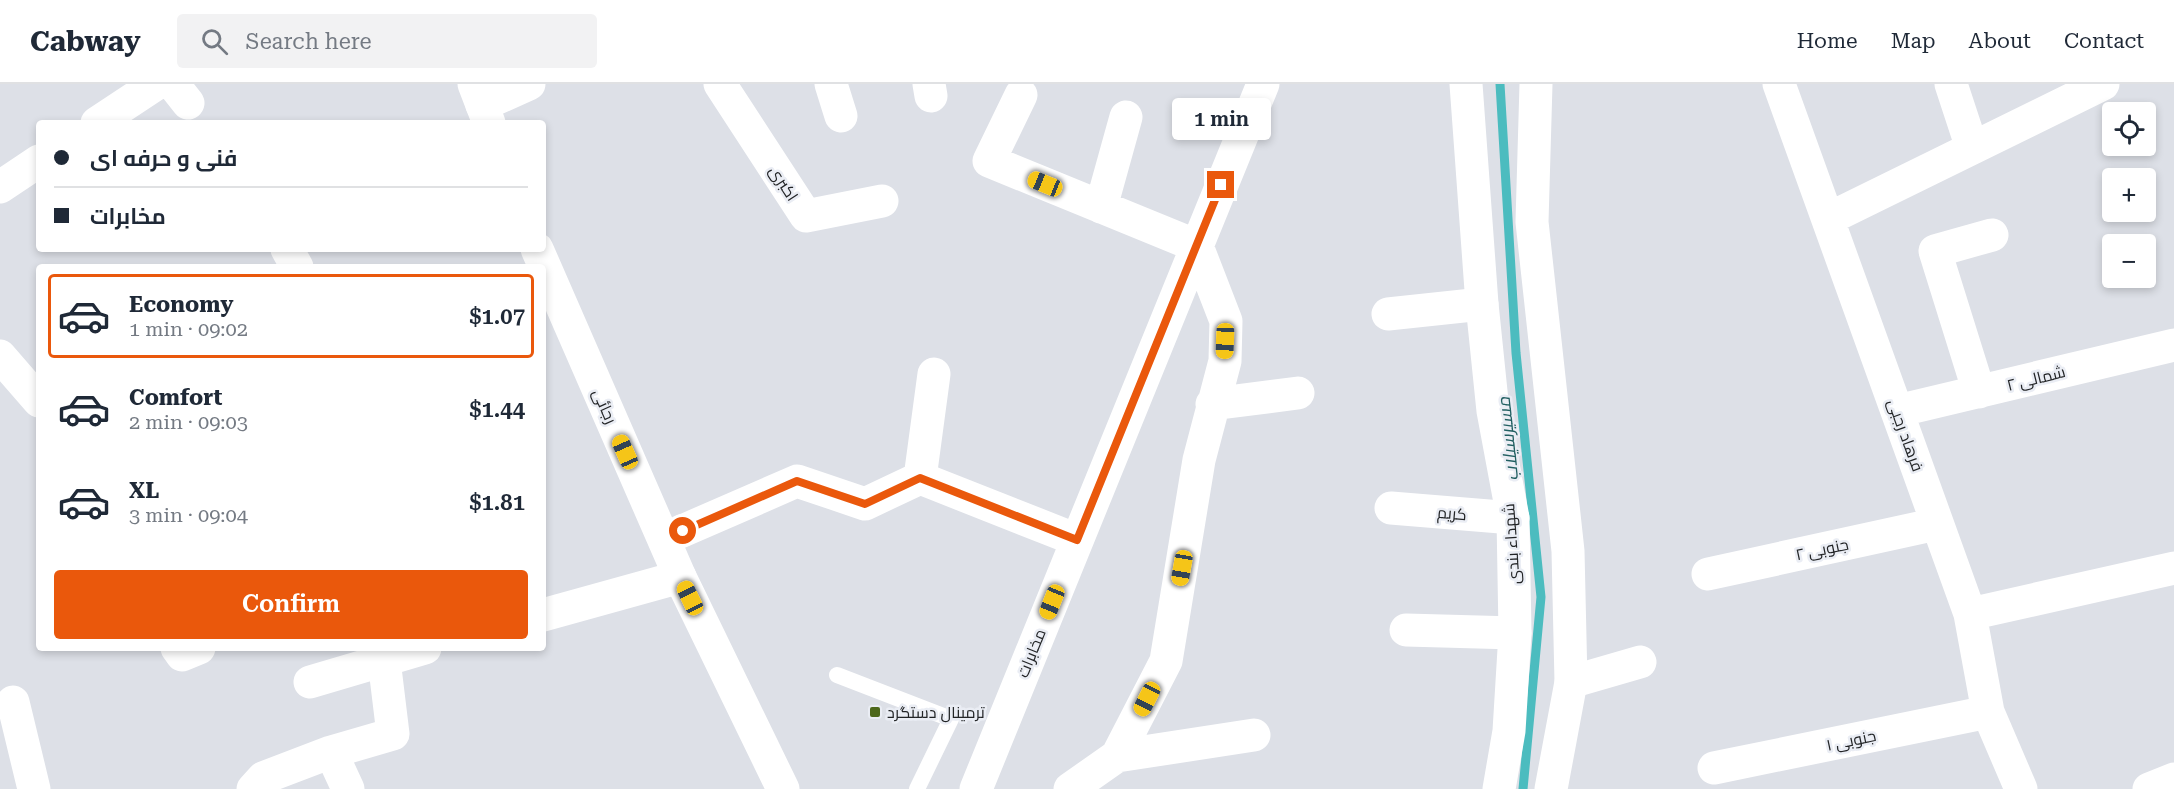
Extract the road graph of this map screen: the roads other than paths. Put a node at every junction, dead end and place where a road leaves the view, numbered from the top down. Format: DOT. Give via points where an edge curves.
graph roads {
  1 [pos="156,84"];
  2 [pos="530,84"];
  3 [pos="720,84"];
  4 [pos="831,84"];
  5 [pos="1263,84"];
  6 [pos="1466,84"];
  7 [pos="1536,84"];
  8 [pos="1779,84"];
  9 [pos="1952,84"];
  10 [pos="2103,84"];
  11 [pos="1021,95"];
  12 [pos="482,104"];
  13 [pos="840,116"];
  14 [pos="1126,117"];
  15 [pos="102,120"];
  16 [pos="1972,148"];
  17 [pos="36,163"];
  18 [pos="0,187"];
  19 [pos="882,201"];
  20 [pos="1101,207"];
  21 [pos="1828,219"];
  22 [pos="1992,235"];
  23 [pos="1197,246"];
  24 [pos="546,270"];
  25 [pos="1482,304"];
  26 [pos="1388,314"];
  27 [pos="2174,345"];
  28 [pos="0,356"];
  29 [pos="934,374"];
  30 [pos="1979,392"];
  31 [pos="1298,393"];
  32 [pos="36,398"];
  33 [pos="1212,404"];
  34 [pos="1897,411"];
  35 [pos="920,478"];
  36 [pos="1391,508"];
  37 [pos="1513,518"];
  38 [pos="1937,524"];
  39 [pos="664,539"];
  40 [pos="1077,540"];
  41 [pos="2174,568"];
  42 [pos="1708,574"];
  43 [pos="680,577"];
  44 [pos="546,614"];
  45 [pos="1970,614"];
  46 [pos="1406,630"];
  47 [pos="1515,633"];
  48 [pos="179,651"];
  49 [pos="192,651"];
  50 [pos="413,651"];
  51 [pos="384,660"];
  52 [pos="1640,662"];
  53 [pos="837,675"];
  54 [pos="310,682"];
  55 [pos="1571,682"];
  56 [pos="13,702"];
  57 [pos="1988,712"];
  58 [pos="1254,735"];
  59 [pos="331,752"];
  60 [pos="1117,756"];
  61 [pos="1714,768"];
  62 [pos="2174,779"];
  63 [pos="34,789"];
  64 [pos="253,789"];
  65 [pos="348,789"];
  66 [pos="783,789"];
  67 [pos="917,789"];
  68 [pos="976,789"];
  69 [pos="1070,789"];
  70 [pos="1499,789"];
  71 [pos="1551,789"];
  72 [pos="2022,789"];
  73 [pos="2149,789"];
  1 -- 15 [label="street"];
  2 -- 12 [label="street"];
  3 -- 19 [label="street, اکبری" via="806,216"];
  4 -- 13 [label="street"];
  5 -- 23 [label="street, مخابرات"];
  6 -- 25 [label="street, شهداء بندی"];
  7 -- 55 [label="street" via="1532,222 1568,551"];
  8 -- 21 [label="street, فرهاد رجبی"];
  9 -- 16 [label="street"];
  10 -- 16 [label="street"];
  11 -- 20 [label="street" via="989,161"];
  14 -- 20 [label="street"];
  16 -- 21 [label="street"];
  17 -- 18 [label="street"];
  20 -- 23 [label="street"];
  21 -- 34 [label="street, فرهاد رجبی"];
  22 -- 30 [label="street" via="1935,251"];
  23 -- 33 [label="street" via="1226,321 1225,361"];
  23 -- 40 [label="street, مخابرات"];
  24 -- 39 [label="street, رجائی"];
  25 -- 26 [label="street"];
  25 -- 37 [label="street, شهداء بندی" via="1493,411"];
  27 -- 30 [label="street, ۲ شمالی"];
  28 -- 32 [label="street"];
  29 -- 35 [label="street"];
  30 -- 34 [label="street, ۲ شمالی"];
  31 -- 33 [label="street"];
  33 -- 60 [label="street" via="1166,661"];
  34 -- 38 [label="street, فرهاد رجبی"];
  35 -- 39 [label="street" via="865,504 797,481"];
  35 -- 40 [label="street"];
  36 -- 37 [label="street, کریم"];
  37 -- 47 [label="street, شهداء بندی"];
  38 -- 42 [label="street, ۲ جنوبی"];
  38 -- 45 [label="street, فرهاد رجبی"];
  39 -- 43 [label="street, رجائی"];
  40 -- 68 [label="street, مخابرات"];
  41 -- 45 [label="street"];
  43 -- 44 [label="street"];
  43 -- 66 [label="street, رجائی"];
  45 -- 57 [label="street, فرهاد رجبی"];
  46 -- 47 [label="street"];
  47 -- 70 [label="street, شهداء بندی" via="1509,731"];
  48 -- 49 [label="street" via="182,655"];
  50 -- 51 [label="street"];
  51 -- 54 [label="street"];
  51 -- 59 [label="street" via="393,734"];
  52 -- 55 [label="street"];
  53 -- 67 [label="lane" via="951,719"];
  55 -- 71 [label="street"];
  56 -- 63 [label="street"];
  57 -- 61 [label="street, ۱ جنوبی"];
  57 -- 72 [label="street, فرهاد رجبی"];
  58 -- 60 [label="street"];
  59 -- 64 [label="street" via="263,778"];
  59 -- 65 [label="street"];
  60 -- 69 [label="street"];
  62 -- 73 [label="street"];
}
